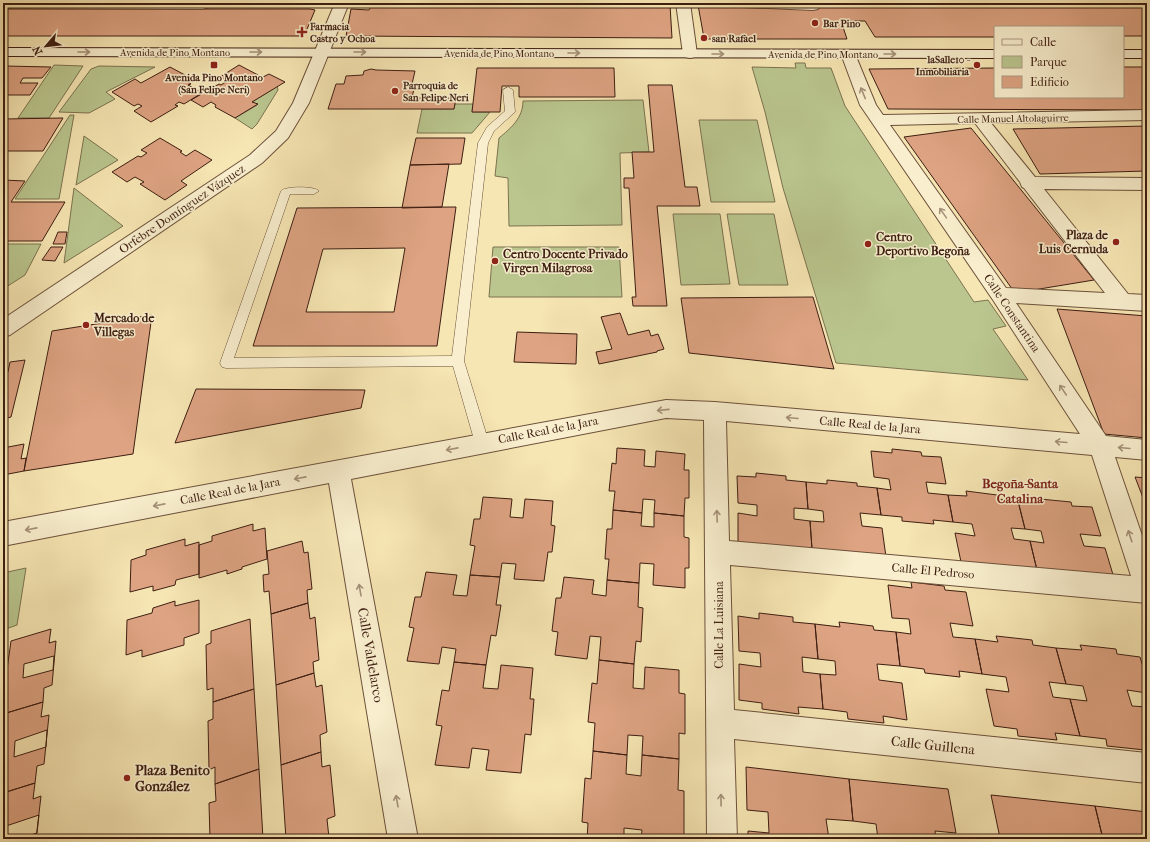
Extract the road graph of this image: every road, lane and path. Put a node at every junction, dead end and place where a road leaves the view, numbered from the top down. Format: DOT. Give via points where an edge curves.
graph roads {
  1 [pos="316,3"];
  2 [pos="321,3"];
  3 [pos="342,3"];
  4 [pos="683,3"];
  5 [pos="743,3"];
  6 [pos="3,4"];
  7 [pos="205,4"];
  8 [pos="812,6"];
  9 [pos="3,52"];
  10 [pos="321,52"];
  11 [pos="690,54"];
  12 [pos="848,54"];
  13 [pos="994,54"];
  14 [pos="1124,54"];
  15 [pos="1147,54"];
  16 [pos="508,90"];
  17 [pos="1147,115"];
  18 [pos="979,118"];
  19 [pos="879,120"];
  20 [pos="1028,183"];
  21 [pos="1147,184"];
  22 [pos="314,191"];
  23 [pos="1000,295"];
  24 [pos="1122,301"];
  25 [pos="1147,303"];
  26 [pos="3,329"];
  27 [pos="458,361"];
  28 [pos="715,411"];
  29 [pos="482,443"];
  30 [pos="1100,446"];
  31 [pos="1147,450"];
  32 [pos="338,471"];
  33 [pos="3,534"];
  34 [pos="718,552"];
  35 [pos="1147,587"];
  36 [pos="1147,590"];
  37 [pos="719,723"];
  38 [pos="1147,768"];
  39 [pos="403,839"];
  40 [pos="722,839"];
  1 -- 2 [label="street"];
  3 -- 10 [label="street, Orfebre Domínguez Vázquez"];
  4 -- 11 [label="street"];
  5 -- 8 [label="street"];
  6 -- 7 [label="street"];
  9 -- 10 [label="street, Avenida de Pino Montano, one-way"];
  10 -- 11 [label="street, Avenida de Pino Montano, one-way"];
  10 -- 26 [label="street, Orfebre Domínguez Vázquez" via="301,103 282,134 256,159"];
  11 -- 12 [label="street, Avenida de Pino Montano, one-way"];
  12 -- 13 [label="street, Avenida de Pino Montano, one-way"];
  19 -- 12 [label="street, Calle Constantina, one-way" via="868,105"];
  14 -- 15 [label="street"];
  16 -- 27 [label="lane" via="510,112 490,129 483,143"];
  17 -- 18 [label="street, Calle Manuel Altolaguirre"];
  18 -- 19 [label="street, Calle Manuel Altolaguirre"];
  18 -- 20 [label="street"];
  23 -- 19 [label="street, Calle Constantina, one-way"];
  20 -- 21 [label="street"];
  20 -- 24 [label="street"];
  22 -- 27 [label="lane" via="286,191 226,364"];
  23 -- 24 [label="street"];
  30 -- 23 [label="street, Calle Constantina, one-way"];
  24 -- 25 [label="street"];
  27 -- 29 [label="lane"];
  28 -- 29 [label="street, Calle Real de la Jara, one-way" via="666,408"];
  30 -- 28 [label="street, Calle Real de la Jara, one-way"];
  34 -- 28 [label="street, Calle La Luisiana, one-way"];
  29 -- 32 [label="street, Calle Real de la Jara, one-way"];
  31 -- 30 [label="street, Calle Real de la Jara, one-way"];
  35 -- 30 [label="street, Calle Constantina, one-way"];
  32 -- 33 [label="street, Calle Real de la Jara, one-way"];
  39 -- 32 [label="street, Calle Valdelarco, one-way"];
  34 -- 36 [label="street, Calle El Pedroso"];
  34 -- 37 [label="street, Calle La Luisiana"];
  37 -- 38 [label="street, Calle Guillena"];
  40 -- 37 [label="street, Calle La Luisiana, one-way"];
}
